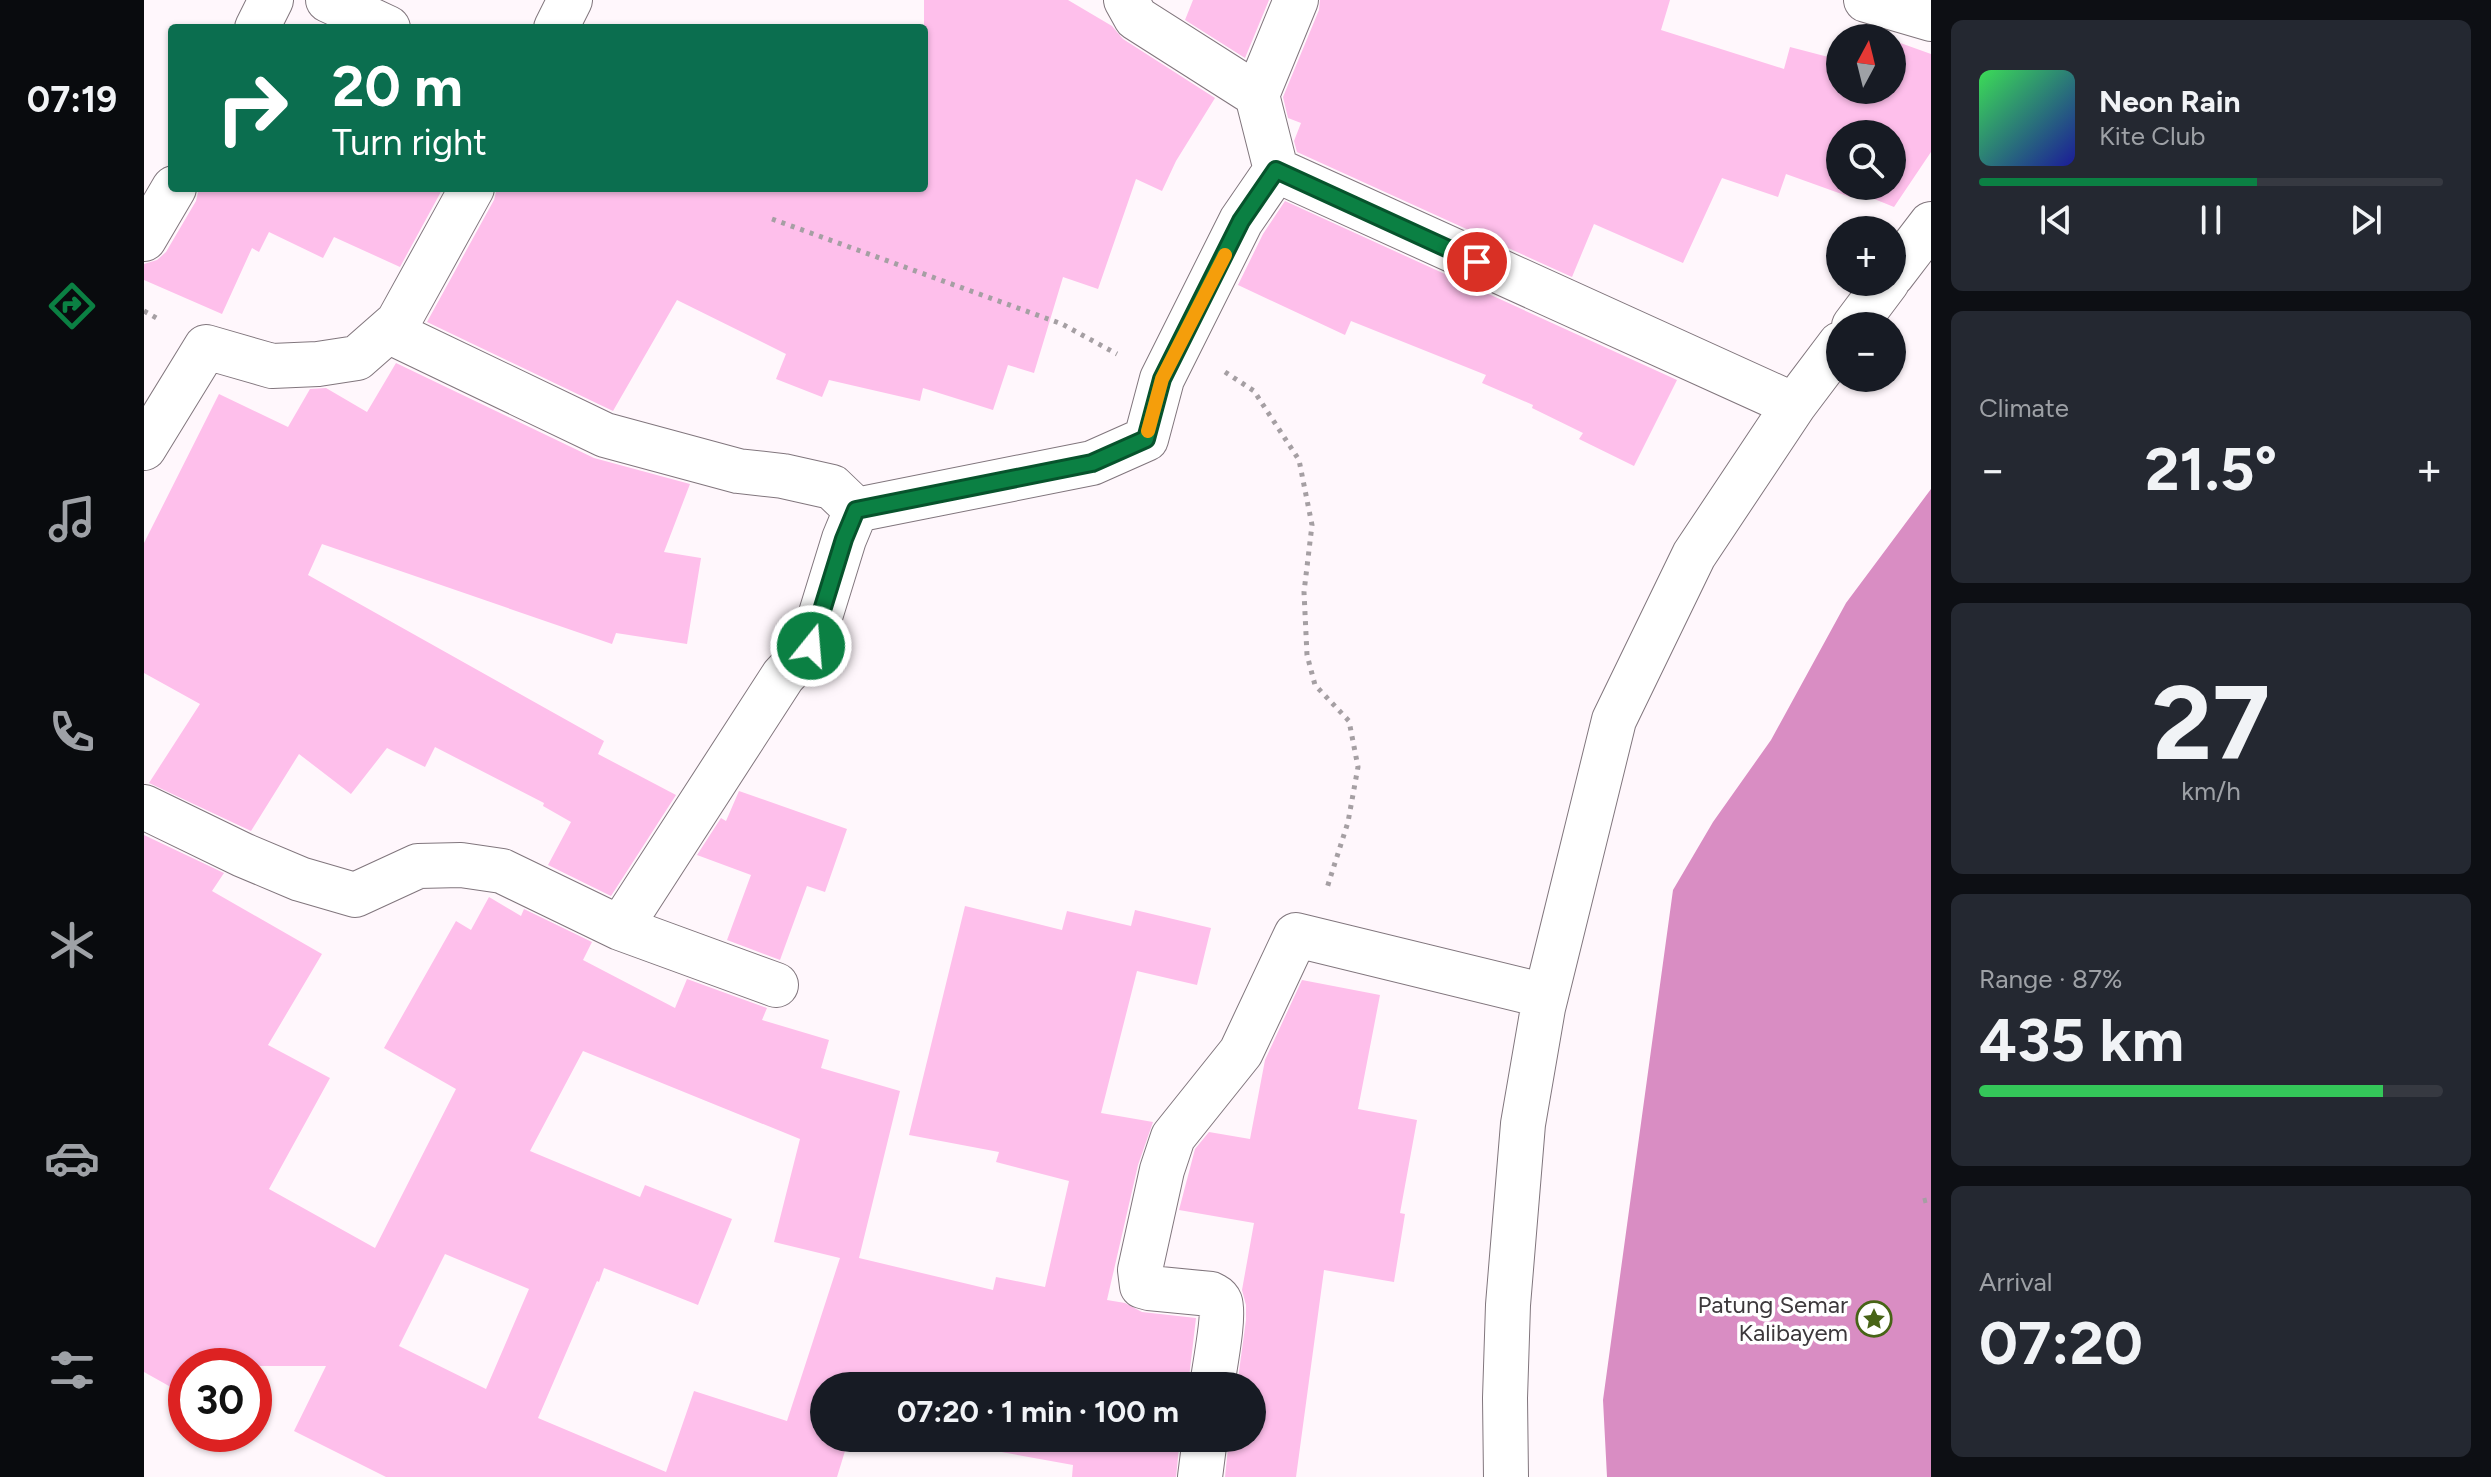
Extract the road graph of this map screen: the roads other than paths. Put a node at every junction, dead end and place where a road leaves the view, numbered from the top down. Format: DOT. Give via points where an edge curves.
graph roads {
  1 [pos="271,0"];
  2 [pos="328,0"];
  3 [pos="570,0"];
  4 [pos="1126,0"];
  5 [pos="1296,0"];
  6 [pos="1866,0"];
  7 [pos="1931,19"];
  8 [pos="259,24"];
  9 [pos="379,24"];
  10 [pos="558,24"];
  11 [pos="1257,95"];
  12 [pos="1276,170"];
  13 [pos="172,192"];
  14 [pos="470,192"];
  15 [pos="1931,224"];
  16 [pos="144,239"];
  17 [pos="1906,257"];
  18 [pos="388,331"];
  19 [pos="1826,363"];
  20 [pos="1794,405"];
  21 [pos="144,448"];
  22 [pos="856,510"];
  23 [pos="144,807"];
  24 [pos="620,928"];
  25 [pos="776,985"];
  26 [pos="1546,996"];
  27 [pos="1214,1372"];
  28 [pos="1203,1452"];
  29 [pos="1200,1477"];
  30 [pos="1506,1477"];
  1 -- 8 [label="street"];
  2 -- 9 [label="street"];
  3 -- 10 [label="street"];
  4 -- 11 [label="street" via="1136,18"];
  5 -- 11 [label="street"];
  6 -- 7 [label="street"];
  11 -- 12 [label="street"];
  12 -- 20 [label="street"];
  12 -- 22 [label="street" via="1241,221 1172,361 1146,439 1092,463"];
  13 -- 16 [label="street"];
  14 -- 18 [label="street" via="398,322"];
  15 -- 17 [label="street"];
  18 -- 21 [label="street" via="357,358 318,364 272,366 206,347"];
  18 -- 22 [label="street" via="605,435 738,471 832,487"];
  19 -- 20 [label="street"];
  20 -- 26 [label="street" via="1694,555 1614,720"];
  22 -- 24 [label="street" via="811,646 783,676"];
  23 -- 24 [label="street" via="300,879 355,895 418,866 461,865 502,871"];
  24 -- 25 [label="street"];
  26 -- 27 [label="street" via="1296,935 1241,1052 1173,1137 1140,1270 1142,1286 1218,1298 1221,1319"];
  26 -- 30 [label="street" via="1516,1197 1507,1336"];
  28 -- 29 [label="street"];
}
